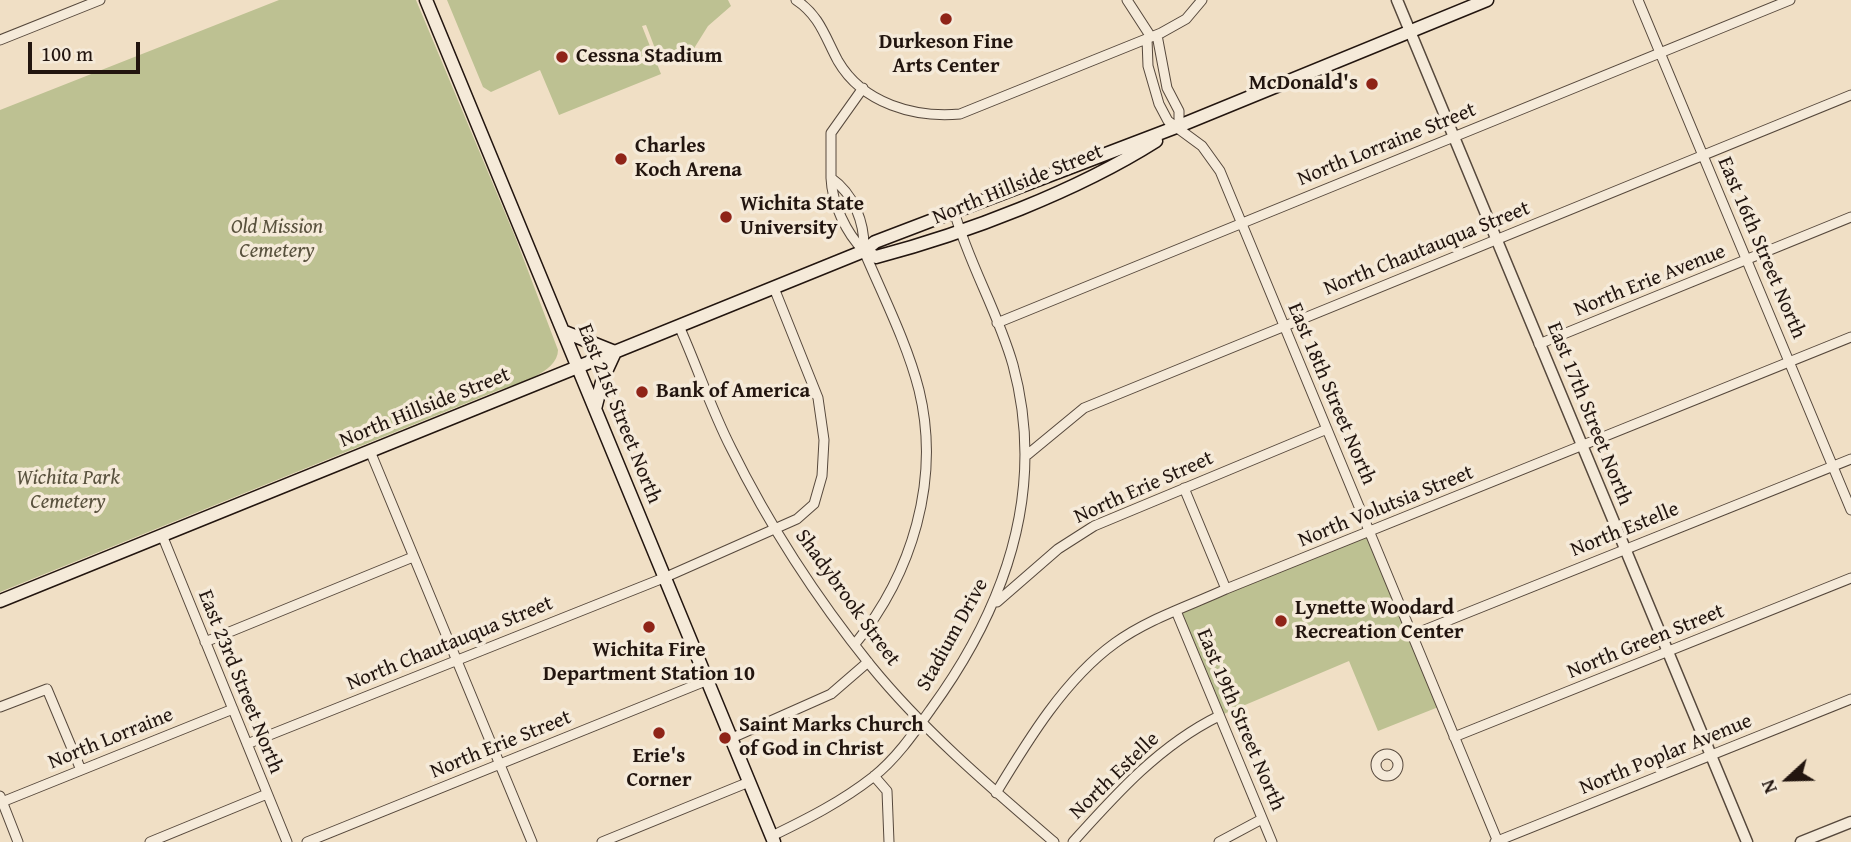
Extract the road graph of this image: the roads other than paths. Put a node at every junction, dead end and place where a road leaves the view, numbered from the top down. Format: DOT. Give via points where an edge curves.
graph roads {
  1 [pos="100,0"];
  2 [pos="426,0"];
  3 [pos="796,0"];
  4 [pos="1128,0"];
  5 [pos="1202,0"];
  6 [pos="1397,0"];
  7 [pos="1487,0"];
  8 [pos="1638,0"];
  9 [pos="1790,0"];
  10 [pos="1410,31"];
  11 [pos="1152,37"];
  12 [pos="0,40"];
  13 [pos="1660,53"];
  14 [pos="863,88"];
  15 [pos="1851,95"];
  16 [pos="1179,126"];
  17 [pos="1453,136"];
  18 [pos="1704,156"];
  19 [pos="831,178"];
  20 [pos="954,211"];
  21 [pos="1851,218"];
  22 [pos="1241,223"];
  23 [pos="960,230"];
  24 [pos="1496,240"];
  25 [pos="864,251"];
  26 [pos="1747,260"];
  27 [pos="774,288"];
  28 [pos="997,323"];
  29 [pos="679,326"];
  30 [pos="1284,326"];
  31 [pos="565,332"];
  32 [pos="1851,337"];
  33 [pos="1539,344"];
  34 [pos="615,352"];
  35 [pos="1789,361"];
  36 [pos="578,367"];
  37 [pos="595,409"];
  38 [pos="1327,429"];
  39 [pos="1581,447"];
  40 [pos="370,451"];
  41 [pos="1027,455"];
  42 [pos="1851,459"];
  43 [pos="1833,466"];
  44 [pos="1184,488"];
  45 [pos="1851,510"];
  46 [pos="776,530"];
  47 [pos="1369,532"];
  48 [pos="162,535"];
  49 [pos="1624,550"];
  50 [pos="413,558"];
  51 [pos="666,577"];
  52 [pos="1851,578"];
  53 [pos="1226,589"];
  54 [pos="0,601"];
  55 [pos="993,606"];
  56 [pos="1176,611"];
  57 [pos="1412,635"];
  58 [pos="205,642"];
  59 [pos="855,645"];
  60 [pos="1667,653"];
  61 [pos="456,661"];
  62 [pos="869,662"];
  63 [pos="708,680"];
  64 [pos="1851,699"];
  65 [pos="0,708"];
  66 [pos="233,709"];
  67 [pos="1219,716"];
  68 [pos="922,722"];
  69 [pos="1454,737"];
  70 [pos="732,738"];
  71 [pos="247,744"];
  72 [pos="1709,757"];
  73 [pos="499,765"];
  74 [pos="81,770"];
  75 [pos="874,776"];
  76 [pos="750,782"];
  77 [pos="996,793"];
  78 [pos="267,794"];
  79 [pos="1,799"];
  80 [pos="1262,819"];
  81 [pos="1851,822"];
  82 [pos="773,839"];
  83 [pos="19,842"];
  84 [pos="150,842"];
  85 [pos="287,842"];
  86 [pos="307,842"];
  87 [pos="531,842"];
  88 [pos="601,842"];
  89 [pos="889,842"];
  90 [pos="1054,842"];
  91 [pos="1073,842"];
  92 [pos="1219,842"];
  93 [pos="1272,842"];
  94 [pos="1497,842"];
  95 [pos="1746,842"];
  96 [pos="1801,842"];
  1 -- 12 [label="street"];
  2 -- 31 [label="main road, East 21st Street North"];
  3 -- 14 [label="street" via="822,25 841,65"];
  4 -- 11 [label="street"];
  5 -- 11 [label="street" via="1186,19"];
  6 -- 10 [label="street, East 17th Street North"];
  7 -- 10 [label="main road, North Hillside Street"];
  8 -- 13 [label="street, East 16th Street North"];
  9 -- 13 [label="street, North Lorraine Street"];
  10 -- 16 [label="main road, North Hillside Street"];
  10 -- 17 [label="street, East 17th Street North"];
  11 -- 14 [label="street" via="960,114 920,114 880,102"];
  11 -- 16 [label="street" via="1179,111"];
  11 -- 16 [label="street, East 18th Street North" via="1148,66 1158,104 1168,121"];
  13 -- 17 [label="street, North Lorraine Street"];
  13 -- 18 [label="street, East 16th Street North"];
  14 -- 19 [label="street" via="831,133"];
  15 -- 18 [label="street, North Chautauqua Street"];
  16 -- 20 [label="main road, North Hillside Street"];
  16 -- 22 [label="street, East 18th Street North" via="1202,146 1220,171"];
  16 -- 23 [label="main road, North Hillside Street" via="1109,171"];
  17 -- 22 [label="street, North Lorraine Street"];
  17 -- 24 [label="street, East 17th Street North"];
  18 -- 24 [label="street, North Chautauqua Street"];
  18 -- 26 [label="street, East 16th Street North"];
  19 -- 25 [label="street" via="850,237"];
  19 -- 25 [label="street" via="852,200 865,233"];
  20 -- 23 [label="street, Stadium Drive"];
  20 -- 25 [label="main road, North Hillside Street" via="875,242"];
  21 -- 26 [label="street, North Erie Avenue"];
  22 -- 28 [label="street, North Lorraine Street"];
  22 -- 30 [label="street, East 18th Street North"];
  23 -- 25 [label="main road, North Hillside Street" via="876,257"];
  23 -- 28 [label="street, Stadium Drive"];
  24 -- 30 [label="street, North Chautauqua Street"];
  24 -- 33 [label="street, East 17th Street North"];
  25 -- 27 [label="main road, North Hillside Street"];
  25 -- 59 [label="street" via="919,391 928,471 917,528 901,572"];
  26 -- 33 [label="street, North Erie Avenue"];
  26 -- 35 [label="street, East 16th Street North"];
  27 -- 29 [label="main road, North Hillside Street"];
  27 -- 46 [label="street, North Chautauqua Street" via="818,398 824,440 822,476 814,504"];
  28 -- 41 [label="street, Stadium Drive" via="1013,365"];
  29 -- 34 [label="main road, North Hillside Street"];
  29 -- 46 [label="street, Shadybrook Street" via="730,446"];
  30 -- 38 [label="street, East 18th Street North"];
  30 -- 41 [label="street, North Chautauqua Street" via="1084,408"];
  31 -- 34 [label="main road"];
  31 -- 36 [label="main road, East 21st Street North"];
  32 -- 35 [label="street, North Volutsia Street"];
  33 -- 39 [label="street, East 17th Street North"];
  34 -- 36 [label="main road, North Hillside Street"];
  34 -- 37 [label="main road"];
  35 -- 39 [label="street, North Volutsia Street"];
  35 -- 43 [label="street, East 16th Street North"];
  36 -- 37 [label="main road, East 21st Street North"];
  36 -- 40 [label="main road, North Hillside Street"];
  37 -- 51 [label="main road, East 21st Street North"];
  38 -- 44 [label="street, North Erie Street"];
  38 -- 47 [label="street, East 18th Street North"];
  39 -- 47 [label="street, North Volutsia Street"];
  39 -- 49 [label="street, East 17th Street North"];
  40 -- 48 [label="main road, North Hillside Street"];
  40 -- 50 [label="street"];
  41 -- 55 [label="street, Stadium Drive" via="1018,531"];
  42 -- 43 [label="street, North Estelle"];
  43 -- 45 [label="street, East 16th Street North"];
  43 -- 49 [label="street, North Estelle"];
  44 -- 53 [label="street"];
  44 -- 55 [label="street, North Erie Street" via="1125,511 1076,538 1023,576"];
  46 -- 51 [label="street, North Chautauqua Street"];
  46 -- 59 [label="street, Shadybrook Street"];
  47 -- 53 [label="street, North Volutsia Street"];
  47 -- 57 [label="street, East 18th Street North"];
  48 -- 54 [label="main road, North Hillside Street"];
  48 -- 58 [label="street, East 23rd Street North"];
  49 -- 57 [label="street, North Estelle"];
  49 -- 60 [label="street, East 17th Street North"];
  50 -- 58 [label="street"];
  50 -- 61 [label="street"];
  51 -- 61 [label="street, North Chautauqua Street"];
  51 -- 63 [label="main road, East 21st Street North"];
  52 -- 60 [label="street, North Green Street"];
  53 -- 56 [label="street, North Volutsia Street"];
  55 -- 68 [label="street, Stadium Drive" via="949,685"];
  56 -- 67 [label="street, East 19th Street North"];
  56 -- 77 [label="street, North Volutsia Street" via="1114,644 1079,676 1038,727"];
  57 -- 69 [label="street, East 18th Street North"];
  58 -- 66 [label="street, East 23rd Street North"];
  59 -- 62 [label="street, Shadybrook Street"];
  60 -- 69 [label="street, North Green Street"];
  60 -- 72 [label="street, East 17th Street North"];
  61 -- 71 [label="street, North Chautauqua Street"];
  61 -- 73 [label="street"];
  62 -- 68 [label="street, Shadybrook Street"];
  62 -- 70 [label="street" via="831,694"];
  63 -- 70 [label="main road, East 21st Street North"];
  63 -- 73 [label="street, North Erie Street"];
  64 -- 72 [label="street, North Poplar Avenue"];
  65 -- 74 [label="street" via="47,689"];
  66 -- 71 [label="street, East 23rd Street North"];
  66 -- 74 [label="street, North Lorraine"];
  67 -- 80 [label="street, East 19th Street North"];
  67 -- 91 [label="street, North Estelle" via="1151,761"];
  68 -- 75 [label="street, Stadium Drive"];
  68 -- 77 [label="street, Shadybrook Street"];
  69 -- 94 [label="street, East 18th Street North"];
  70 -- 76 [label="main road, East 21st Street North"];
  71 -- 78 [label="street, East 23rd Street North"];
  72 -- 94 [label="street, North Poplar Avenue"];
  72 -- 95 [label="street, East 17th Street North"];
  73 -- 86 [label="street, North Erie Street"];
  73 -- 87 [label="street"];
  74 -- 79 [label="street, North Lorraine"];
  75 -- 82 [label="street"];
  75 -- 89 [label="street" via="887,792"];
  76 -- 82 [label="main road, East 21st Street North"];
  76 -- 88 [label="street"];
  77 -- 90 [label="street, Shadybrook Street"];
  78 -- 84 [label="street"];
  78 -- 85 [label="street, East 23rd Street North"];
  79 -- 83 [label="street"];
  80 -- 92 [label="street"];
  80 -- 93 [label="street, East 19th Street North"];
  81 -- 96 [label="street"];
}
